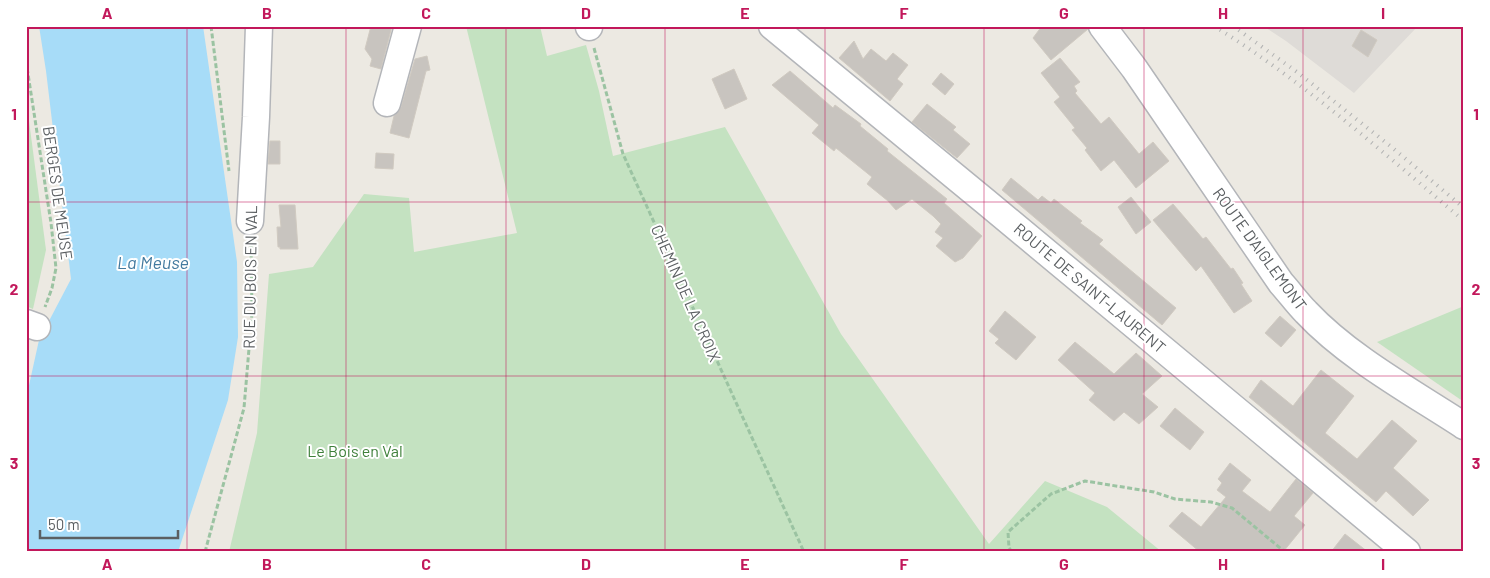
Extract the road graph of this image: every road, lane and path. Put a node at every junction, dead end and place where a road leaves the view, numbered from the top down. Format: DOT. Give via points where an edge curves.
graph roads {
  1 [pos="211,26"];
  2 [pos="259,26"];
  3 [pos="772,26"];
  4 [pos="1102,26"];
  5 [pos="589,27"];
  6 [pos="415,31"];
  7 [pos="26,61"];
  8 [pos="387,102"];
  9 [pos="230,172"];
  10 [pos="250,221"];
  11 [pos="32,325"];
  12 [pos="1464,426"];
  13 [pos="1010,550"];
  14 [pos="205,552"];
  15 [pos="804,552"];
  16 [pos="1284,552"];
  17 [pos="1407,552"];
  1 -- 9 [label="path"];
  2 -- 10 [label="street, RUE DU BOIS EN VAL"];
  3 -- 17 [label="street, ROUTE DE SAINT-LAURENT"];
  4 -- 12 [label="street, ROUTE D'AIGLEMONT" via="1306,313 1378,370"];
  5 -- 15 [label="path, CHEMIN DE LA CROIX" via="623,154"];
  6 -- 8 [label="street"];
  7 -- 11 [label="path, BERGES DE MEUSE" via="56,268 52,288"];
  10 -- 14 [label="path, RUE DU BOIS EN VAL" via="252,313 244,408"];
  13 -- 16 [label="path" via="1008,532 1050,494 1084,481 1232,508"];
}
